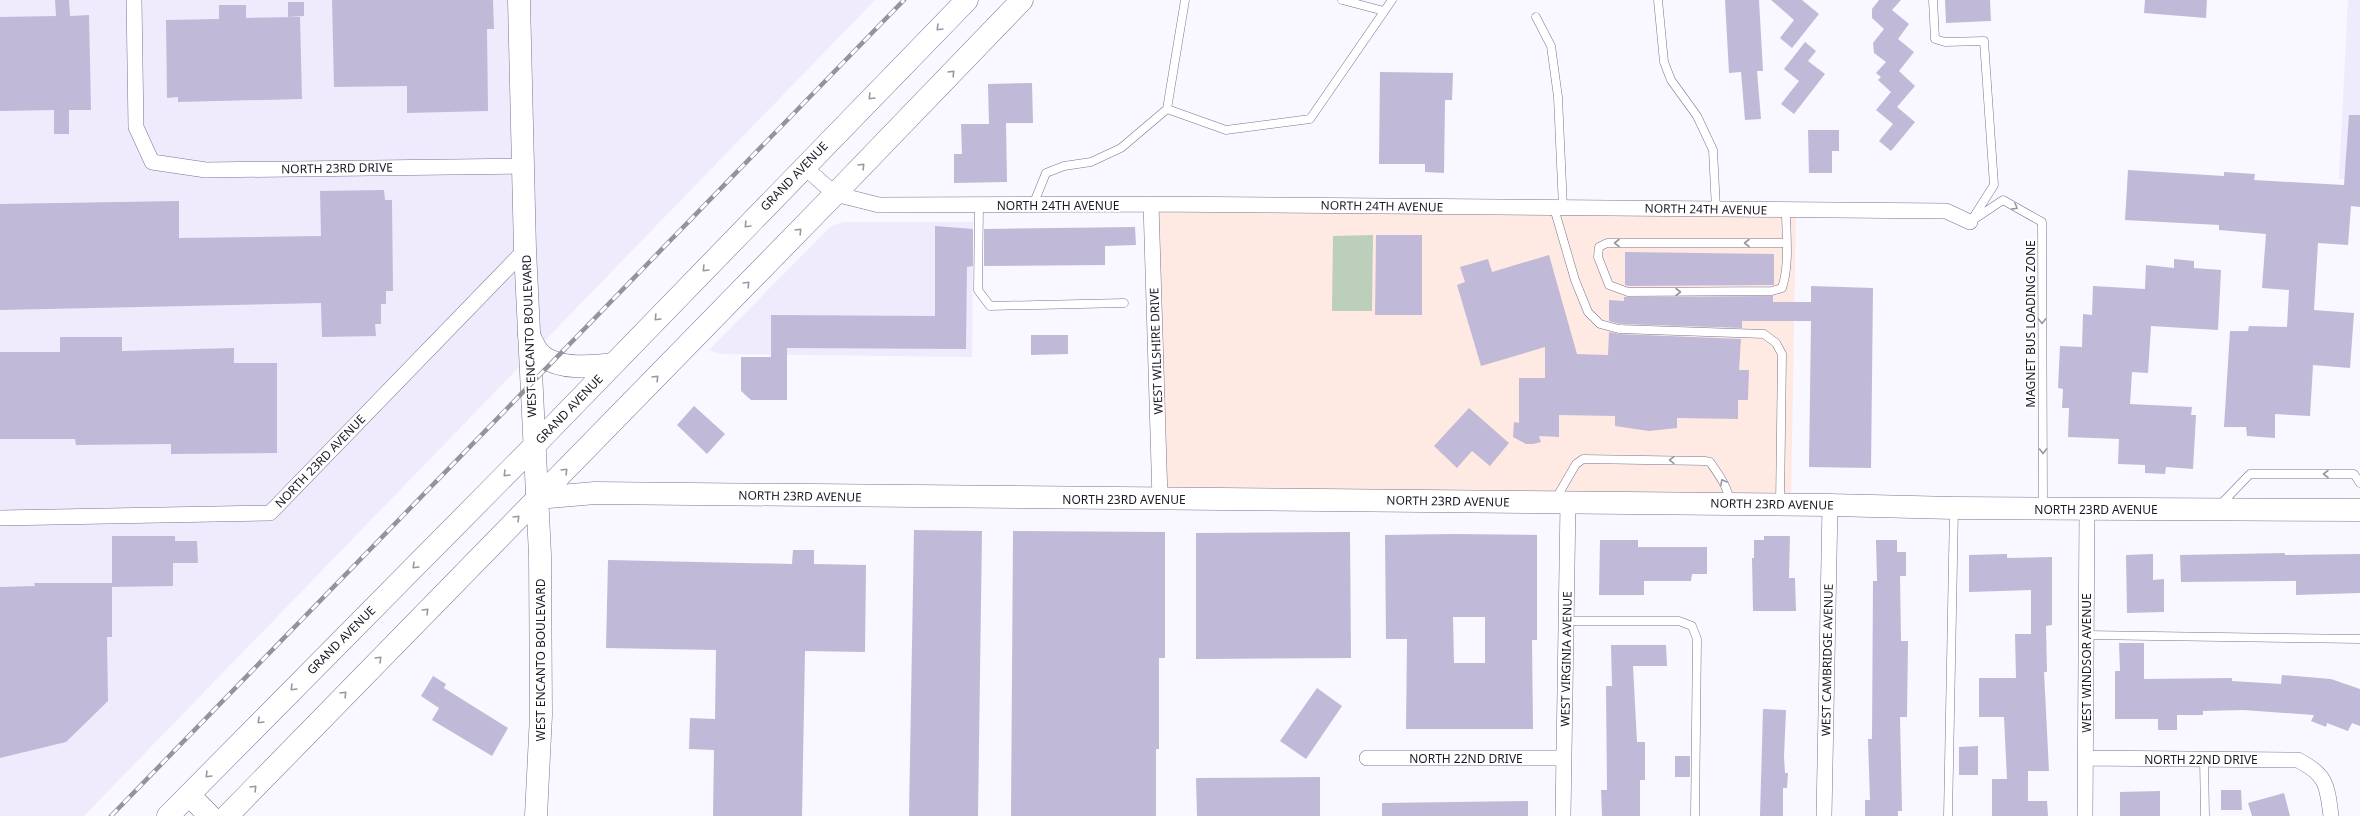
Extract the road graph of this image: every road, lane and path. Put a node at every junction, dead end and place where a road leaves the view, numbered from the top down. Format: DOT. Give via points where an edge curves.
graph roads {
  1 [pos="134,0"];
  2 [pos="519,0"];
  3 [pos="967,0"];
  4 [pos="1022,0"];
  5 [pos="1185,0"];
  6 [pos="1342,0"];
  7 [pos="1392,0"];
  8 [pos="1658,0"];
  9 [pos="1933,0"];
  10 [pos="1384,11"];
  11 [pos="1536,17"];
  12 [pos="1167,109"];
  13 [pos="523,166"];
  14 [pos="803,166"];
  15 [pos="835,194"];
  16 [pos="1151,204"];
  17 [pos="979,205"];
  18 [pos="1033,205"];
  19 [pos="1558,208"];
  20 [pos="1716,209"];
  21 [pos="1786,210"];
  22 [pos="1970,222"];
  23 [pos="1786,243"];
  24 [pos="525,250"];
  25 [pos="1124,303"];
  26 [pos="529,335"];
  27 [pos="613,364"];
  28 [pos="534,446"];
  29 [pos="2360,483"];
  30 [pos="537,498"];
  31 [pos="1160,499"];
  32 [pos="1561,502"];
  33 [pos="1730,504"];
  34 [pos="1780,504"];
  35 [pos="1830,505"];
  36 [pos="1954,508"];
  37 [pos="2043,509"];
  38 [pos="2087,509"];
  39 [pos="2215,510"];
  40 [pos="2360,510"];
  41 [pos="0,518"];
  42 [pos="1567,621"];
  43 [pos="2086,635"];
  44 [pos="2360,639"];
  45 [pos="1367,758"];
  46 [pos="1564,758"];
  47 [pos="2086,758"];
  48 [pos="2204,759"];
  49 [pos="189,794"];
  50 [pos="168,816"];
  51 [pos="210,816"];
  52 [pos="227,816"];
  53 [pos="536,816"];
  54 [pos="1563,816"];
  55 [pos="1695,816"];
  56 [pos="1824,816"];
  57 [pos="1948,816"];
  58 [pos="2085,816"];
  59 [pos="2205,816"];
  60 [pos="2331,816"];
  1 -- 13 [label="street, NORTH 23RD DRIVE" via="136,127 152,162 206,170"];
  2 -- 13 [label="street, WEST ENCANTO BOULEVARD"];
  3 -- 14 [label="street, GRAND AVENUE, one-way"];
  15 -- 4 [label="street, one-way"];
  5 -- 12 [label="lane"];
  6 -- 10 [label="lane"];
  7 -- 10 [label="lane"];
  8 -- 20 [label="lane" via="1664,62 1671,80 1697,116 1712,150"];
  9 -- 22 [label="lane" via="1935,39 1945,42 1984,41 1994,186"];
  10 -- 12 [label="lane" via="1310,119 1226,130"];
  11 -- 19 [label="lane" via="1552,46 1558,98"];
  12 -- 18 [label="lane" via="1121,148 1091,162 1064,166 1046,174"];
  13 -- 24 [label="street, WEST ENCANTO BOULEVARD"];
  14 -- 15 [label="street, NORTH 24TH AVENUE"];
  14 -- 27 [label="street, GRAND AVENUE, one-way"];
  15 -- 17 [label="street, NORTH 24TH AVENUE" via="879,205"];
  30 -- 15 [label="street, one-way"];
  16 -- 18 [label="street, NORTH 24TH AVENUE"];
  16 -- 19 [label="street, NORTH 24TH AVENUE"];
  16 -- 31 [label="street, WEST WILSHIRE DRIVE"];
  17 -- 18 [label="street, NORTH 24TH AVENUE"];
  17 -- 25 [label="lane" via="978,290 990,306"];
  19 -- 20 [label="street, NORTH 24TH AVENUE"];
  19 -- 34 [label="lane" via="1575,280 1588,312 1600,324 1619,329 1764,334 1776,343 1782,354"];
  20 -- 21 [label="street, NORTH 24TH AVENUE"];
  21 -- 22 [label="street, NORTH 24TH AVENUE" via="1946,211"];
  21 -- 23 [label="lane"];
  22 -- 37 [label="lane, MAGNET BUS LOADING ZONE, one-way" via="2003,200 2042,222"];
  23 -- 23 [label="lane, one-way" via="1607,243 1599,247 1598,257 1609,285 1628,292 1772,291 1782,288 1785,280"];
  24 -- 26 [label="street, WEST ENCANTO BOULEVARD"];
  24 -- 41 [label="street, NORTH 23RD AVENUE" via="270,513"];
  26 -- 27 [label="street" via="534,347 542,356 554,362 588,367"];
  26 -- 28 [label="street, WEST ENCANTO BOULEVARD"];
  27 -- 28 [label="street, GRAND AVENUE"];
  28 -- 30 [label="street, WEST ENCANTO BOULEVARD"];
  28 -- 49 [label="street, GRAND AVENUE, one-way"];
  29 -- 39 [label="lane, one-way" via="2354,474 2250,474"];
  30 -- 31 [label="street, NORTH 23RD AVENUE" via="595,493"];
  52 -- 30 [label="street, one-way"];
  30 -- 53 [label="street, WEST ENCANTO BOULEVARD" via="541,694"];
  31 -- 32 [label="street, NORTH 23RD AVENUE"];
  32 -- 33 [label="street, NORTH 23RD AVENUE"];
  33 -- 32 [label="lane, one-way" via="1729,493 1710,462 1583,459 1576,464"];
  32 -- 42 [label="street, WEST VIRGINIA AVENUE"];
  33 -- 34 [label="street, NORTH 23RD AVENUE"];
  34 -- 35 [label="street, NORTH 23RD AVENUE"];
  35 -- 36 [label="street, NORTH 23RD AVENUE"];
  35 -- 56 [label="street, WEST CAMBRIDGE AVENUE"];
  36 -- 37 [label="street, NORTH 23RD AVENUE"];
  36 -- 57 [label="lane"];
  37 -- 38 [label="street, NORTH 23RD AVENUE"];
  38 -- 39 [label="street, NORTH 23RD AVENUE"];
  38 -- 43 [label="street, WEST WINDSOR AVENUE"];
  39 -- 40 [label="street, NORTH 23RD AVENUE"];
  42 -- 46 [label="street, WEST VIRGINIA AVENUE"];
  42 -- 55 [label="lane" via="1679,621 1692,626 1697,639"];
  43 -- 44 [label="lane"];
  43 -- 47 [label="street, WEST WINDSOR AVENUE"];
  45 -- 46 [label="street, NORTH 22ND DRIVE"];
  46 -- 54 [label="street, WEST VIRGINIA AVENUE"];
  47 -- 48 [label="street, NORTH 22ND DRIVE"];
  47 -- 58 [label="street, WEST WINDSOR AVENUE"];
  48 -- 59 [label="lane"];
  48 -- 60 [label="street, NORTH 22ND DRIVE" via="2298,760 2314,769 2323,779 2328,791"];
  49 -- 50 [label="street, GRAND AVENUE"];
  49 -- 51 [label="street"];
}
